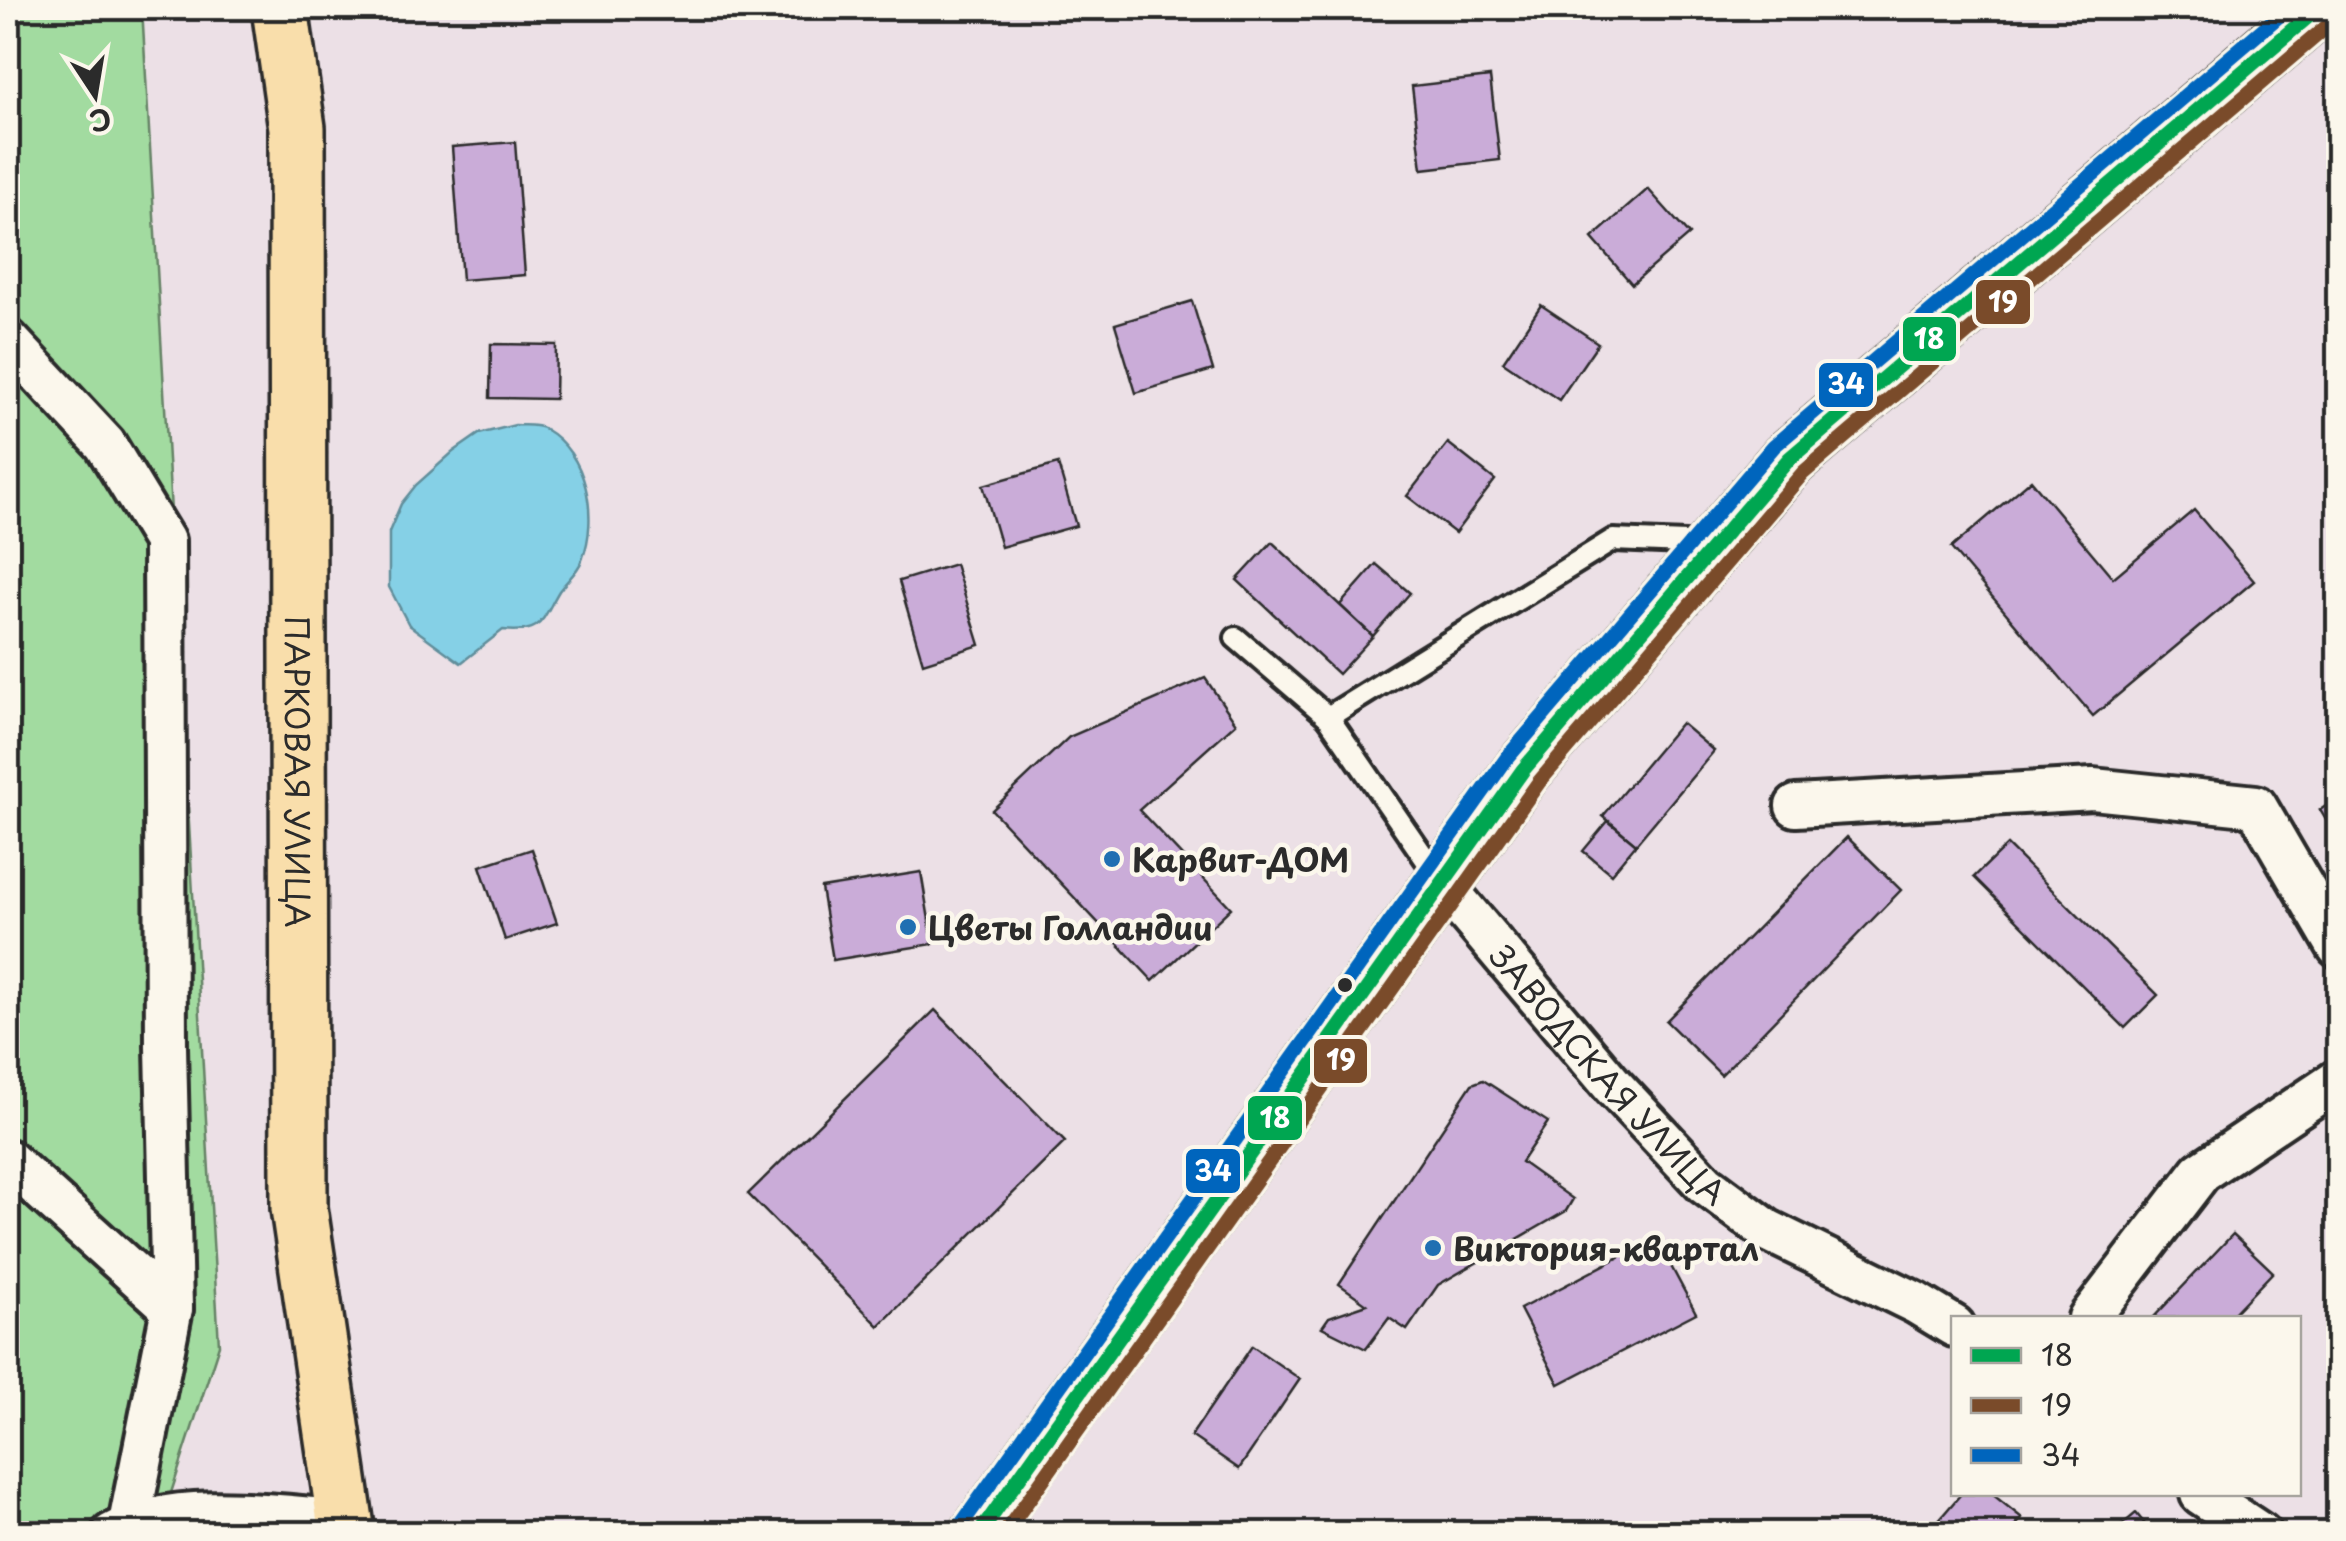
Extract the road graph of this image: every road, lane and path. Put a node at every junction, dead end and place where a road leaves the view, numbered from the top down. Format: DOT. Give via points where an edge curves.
graph roads {
  1 [pos="280,8"];
  2 [pos="2318,8"];
  3 [pos="8,340"];
  4 [pos="1716,544"];
  5 [pos="1236,638"];
  6 [pos="1328,718"];
  7 [pos="1796,806"];
  8 [pos="1441,882"];
  9 [pos="2338,947"];
  10 [pos="2338,1080"];
  11 [pos="8,1160"];
  12 [pos="172,1308"];
  13 [pos="2091,1316"];
  14 [pos="1951,1324"];
  15 [pos="2204,1496"];
  16 [pos="346,1527"];
  17 [pos="121,1529"];
  18 [pos="979,1534"];
  19 [pos="2261,1534"];
  1 -- 16 [label="main road, ПАРКОВАЯ УЛИЦА" via="297,128 299,1208"];
  2 -- 4 [label="main road" via="1789,458"];
  3 -- 12 [label="street" via="105,444 164,542"];
  4 -- 6 [label="lane" via="1613,540"];
  4 -- 8 [label="main road" via="1522,770"];
  5 -- 6 [label="lane"];
  6 -- 8 [label="lane"];
  7 -- 9 [label="street" via="2093,789 2256,806"];
  8 -- 14 [label="street, ЗАВОДСКАЯ УЛИЦА" via="1704,1184 1767,1230"];
  8 -- 18 [label="main road"];
  10 -- 13 [label="street" via="2201,1172"];
  11 -- 12 [label="street"];
  12 -- 17 [label="street"];
  15 -- 19 [label="street"];
  16 -- 17 [label="street" via="223,1510"];
}
